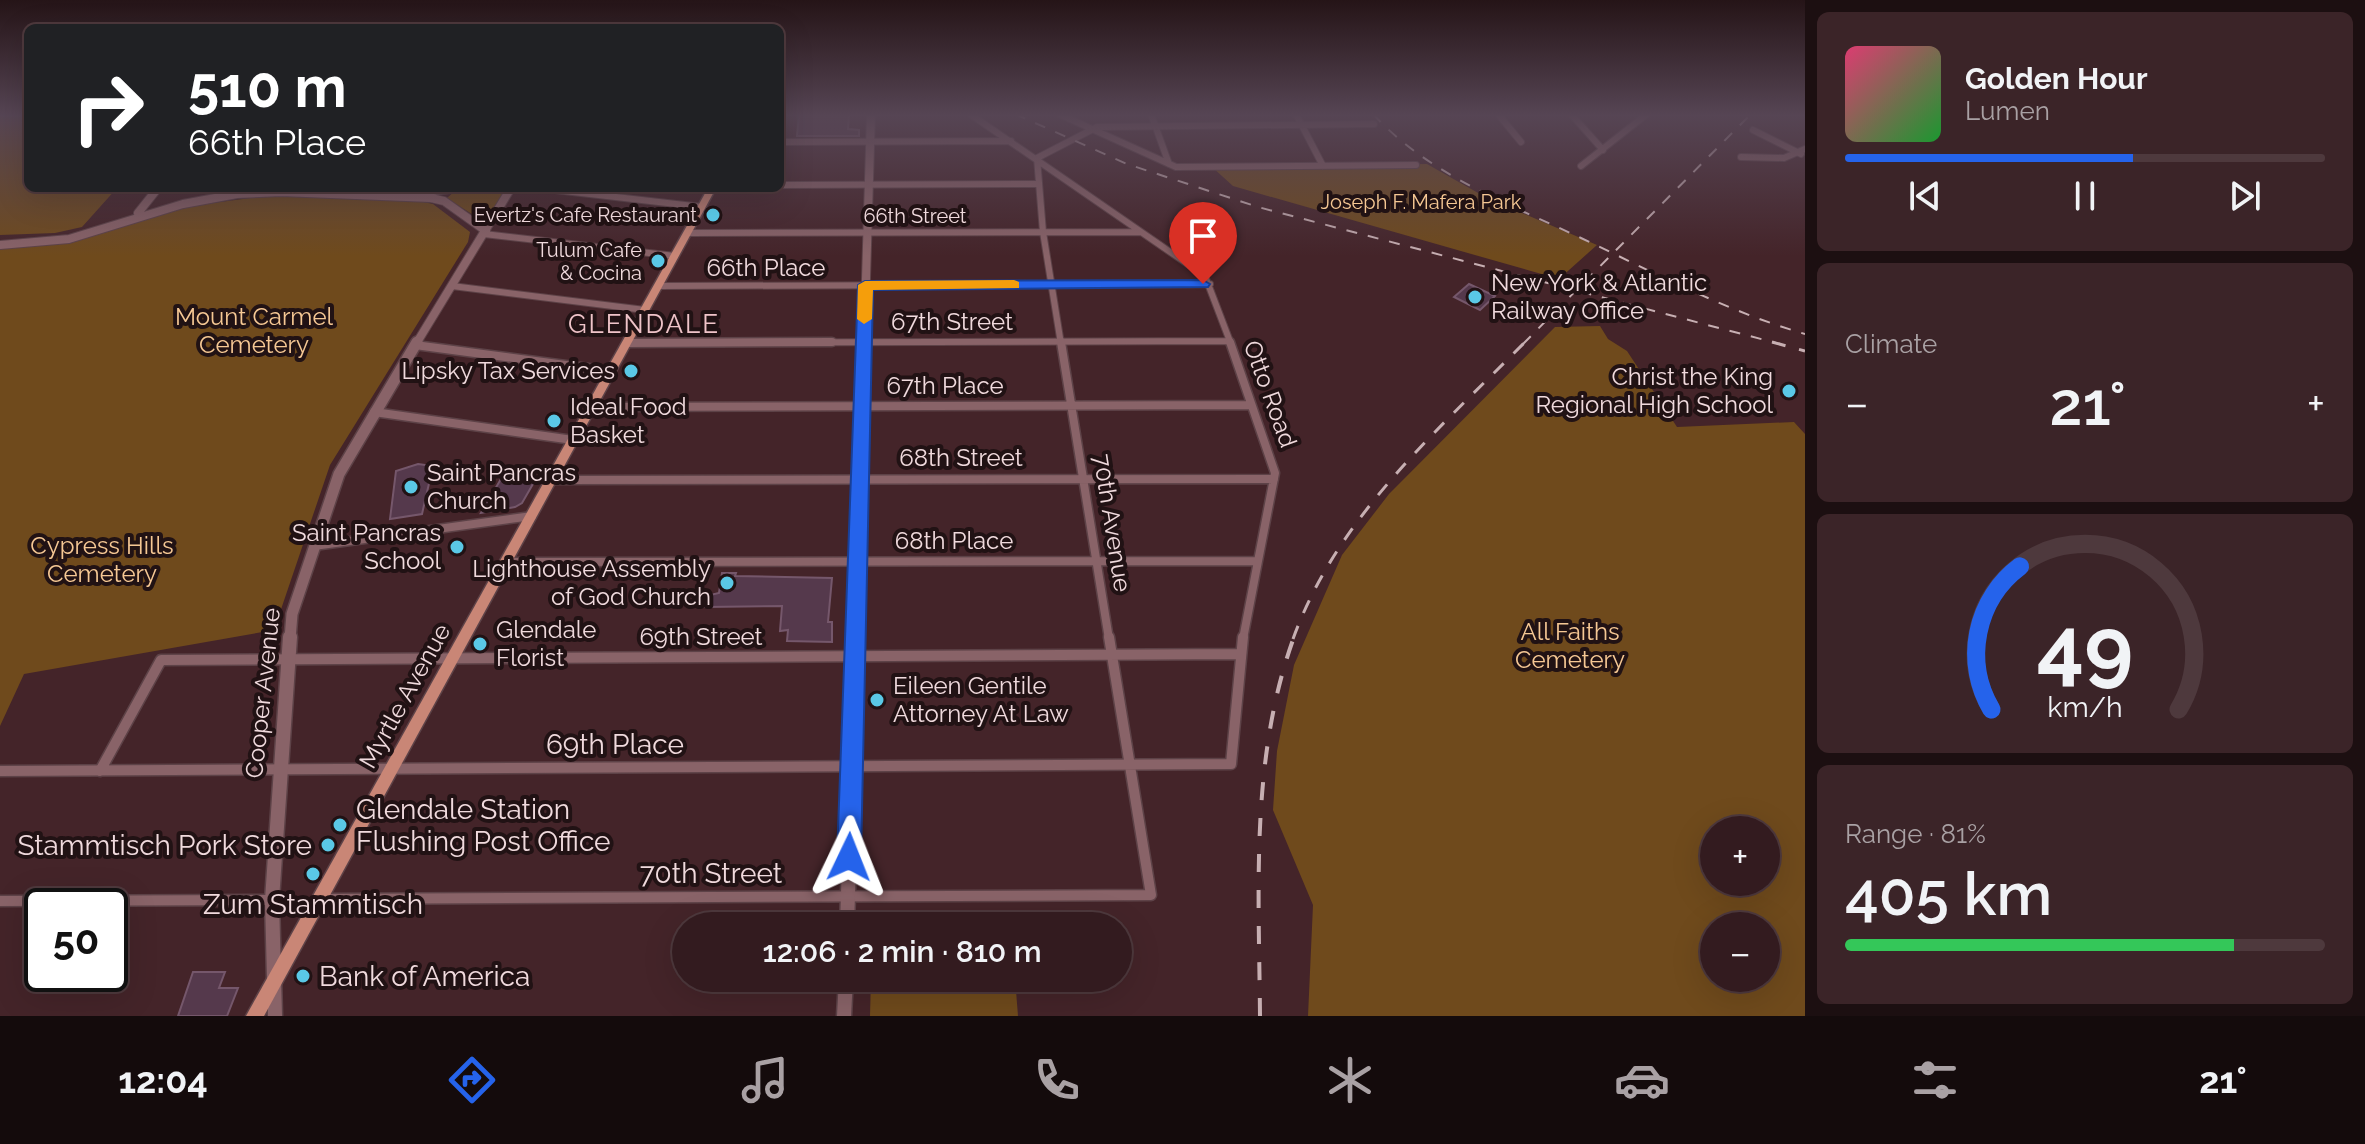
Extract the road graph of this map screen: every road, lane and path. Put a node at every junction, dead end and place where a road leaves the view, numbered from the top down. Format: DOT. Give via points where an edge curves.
graph roads {
  1 [pos="869,161"];
  2 [pos="1037,161"];
  3 [pos="1042,161"];
  4 [pos="1163,161"];
  5 [pos="1321,161"];
  6 [pos="1587,161"];
  7 [pos="1169,164"];
  8 [pos="1416,165"];
  9 [pos="1323,166"];
  10 [pos="1581,166"];
  11 [pos="1037,184"];
  12 [pos="784,185"];
  13 [pos="868,185"];
  14 [pos="155,192"];
  15 [pos="234,192"];
  16 [pos="282,192"];
  17 [pos="423,192"];
  18 [pos="450,192"];
  19 [pos="509,192"];
  20 [pos="573,192"];
  21 [pos="710,192"];
  22 [pos="444,201"];
  23 [pos="702,207"];
  24 [pos="138,213"];
  25 [pos="485,232"];
  26 [pos="1043,232"];
  27 [pos="1142,232"];
  28 [pos="688,233"];
  29 [pos="867,233"];
  30 [pos="0,242"];
  31 [pos="675,256"];
  32 [pos="1210,284"];
  33 [pos="865,285"];
  34 [pos="1053,285"];
  35 [pos="452,286"];
  36 [pos="659,286"];
  37 [pos="645,310"];
  38 [pos="1229,341"];
  39 [pos="864,342"];
  40 [pos="1062,342"];
  41 [pos="627,343"];
  42 [pos="415,345"];
  43 [pos="611,371"];
  44 [pos="1072,405"];
  45 [pos="1251,405"];
  46 [pos="862,406"];
  47 [pos="592,407"];
  48 [pos="374,412"];
  49 [pos="573,440"];
  50 [pos="1085,478"];
  51 [pos="860,479"];
  52 [pos="1274,479"];
  53 [pos="552,480"];
  54 [pos="532,516"];
  55 [pos="314,546"];
  56 [pos="1097,559"];
  57 [pos="857,561"];
  58 [pos="1257,561"];
  59 [pos="506,562"];
  60 [pos="1241,654"];
  61 [pos="1113,655"];
  62 [pos="855,657"];
  63 [pos="453,658"];
  64 [pos="286,659"];
  65 [pos="1131,764"];
  66 [pos="1231,764"];
  67 [pos="852,766"];
  68 [pos="279,769"];
  69 [pos="393,769"];
  70 [pos="0,771"];
  71 [pos="100,771"];
  72 [pos="1151,895"];
  73 [pos="848,896"];
  74 [pos="320,899"];
  75 [pos="272,900"];
  76 [pos="0,901"];
  77 [pos="847,912"];
  78 [pos="274,983"];
  79 [pos="845,992"];
  80 [pos="255,1016"];
  81 [pos="275,1016"];
  82 [pos="844,1016"];
  1 -- 13 [label="main road"];
  2 -- 11 [label="street, 70th Avenue"];
  3 -- 27 [label="street"];
  4 -- 7 [label="street"];
  5 -- 9 [label="street"];
  6 -- 10 [label="street"];
  7 -- 9 [label="street"];
  8 -- 9 [label="street"];
  11 -- 13 [label="street"];
  11 -- 26 [label="street, 70th Avenue"];
  12 -- 13 [label="street"];
  13 -- 29 [label="main road"];
  14 -- 24 [label="main road"];
  15 -- 24 [label="main road"];
  16 -- 30 [label="main road" via="183,204 69,239"];
  17 -- 22 [label="main road"];
  18 -- 22 [label="main road"];
  19 -- 25 [label="main road, Cooper Avenue"];
  20 -- 23 [label="street"];
  21 -- 23 [label="main road, Myrtle Avenue"];
  22 -- 25 [label="main road"];
  23 -- 28 [label="main road, Myrtle Avenue"];
  24 -- 30 [label="main road" via="70,234"];
  25 -- 31 [label="street"];
  25 -- 35 [label="main road, Cooper Avenue"];
  26 -- 27 [label="street, 66th Street"];
  26 -- 29 [label="street, 66th Street"];
  26 -- 34 [label="street, 70th Avenue"];
  27 -- 32 [label="street"];
  28 -- 29 [label="street, 66th Street"];
  28 -- 31 [label="main road, Myrtle Avenue"];
  29 -- 33 [label="main road"];
  31 -- 36 [label="main road, Myrtle Avenue"];
  32 -- 34 [label="street, 66th Place"];
  32 -- 38 [label="street, Otto Road"];
  33 -- 34 [label="street, 66th Place"];
  33 -- 36 [label="street, 66th Place"];
  33 -- 39 [label="main road"];
  34 -- 40 [label="street, 70th Avenue"];
  35 -- 37 [label="street"];
  35 -- 42 [label="main road, Cooper Avenue"];
  36 -- 37 [label="main road, Myrtle Avenue"];
  37 -- 41 [label="main road, Myrtle Avenue"];
  38 -- 40 [label="street, 67th Street"];
  38 -- 45 [label="street, Otto Road"];
  39 -- 40 [label="street, 67th Street"];
  39 -- 41 [label="street, 67th Street"];
  39 -- 46 [label="main road"];
  40 -- 44 [label="street, 70th Avenue"];
  41 -- 43 [label="main road, Myrtle Avenue"];
  42 -- 43 [label="street"];
  42 -- 48 [label="main road, Cooper Avenue"];
  43 -- 47 [label="main road, Myrtle Avenue"];
  44 -- 45 [label="street, 67th Place"];
  44 -- 46 [label="street, 67th Place"];
  44 -- 50 [label="street, 70th Avenue"];
  45 -- 52 [label="street, Otto Road" via="1275,468"];
  46 -- 47 [label="street, 67th Place"];
  46 -- 51 [label="main road"];
  47 -- 49 [label="main road, Myrtle Avenue"];
  48 -- 49 [label="street"];
  48 -- 55 [label="main road, Cooper Avenue" via="339,474"];
  49 -- 53 [label="main road, Myrtle Avenue"];
  50 -- 51 [label="street, 68th Street"];
  50 -- 52 [label="street, 68th Street"];
  50 -- 56 [label="street, 70th Avenue"];
  51 -- 53 [label="street, 68th Street"];
  51 -- 57 [label="main road"];
  52 -- 58 [label="street, Otto Road"];
  53 -- 54 [label="main road, Myrtle Avenue"];
  54 -- 55 [label="street"];
  54 -- 59 [label="main road, Myrtle Avenue"];
  55 -- 64 [label="main road, Cooper Avenue" via="292,614"];
  56 -- 57 [label="street, 68th Place"];
  56 -- 58 [label="street, 68th Place"];
  56 -- 61 [label="street, 70th Avenue"];
  57 -- 59 [label="street, 68th Place"];
  57 -- 62 [label="main road"];
  58 -- 60 [label="street, Otto Road"];
  59 -- 63 [label="main road, Myrtle Avenue"];
  60 -- 61 [label="street, 69th Street"];
  60 -- 66 [label="street, Otto Road"];
  61 -- 62 [label="street, 69th Street"];
  61 -- 65 [label="street, 70th Avenue"];
  62 -- 63 [label="street, 69th Street"];
  62 -- 67 [label="main road"];
  63 -- 64 [label="street, 69th Street"];
  63 -- 69 [label="main road, Myrtle Avenue"];
  64 -- 68 [label="main road, Cooper Avenue"];
  64 -- 71 [label="street, 69th Street" via="161,660"];
  65 -- 66 [label="street, 69th Place"];
  65 -- 67 [label="street, 69th Place"];
  65 -- 72 [label="street, 70th Avenue"];
  67 -- 69 [label="street, 69th Place"];
  67 -- 73 [label="main road"];
  68 -- 69 [label="street, 69th Place"];
  68 -- 71 [label="street, 69th Place"];
  68 -- 75 [label="main road, Cooper Avenue"];
  69 -- 74 [label="main road, Myrtle Avenue"];
  70 -- 71 [label="street, 69th Place"];
  72 -- 73 [label="street, 70th Street"];
  73 -- 74 [label="street, 70th Street"];
  73 -- 77 [label="main road"];
  74 -- 78 [label="main road, Myrtle Avenue"];
  75 -- 76 [label="street"];
  75 -- 78 [label="main road, Cooper Avenue"];
  78 -- 80 [label="main road, Myrtle Avenue"];
  78 -- 81 [label="main road, Cooper Avenue"];
  79 -- 82 [label="main road"];
}
